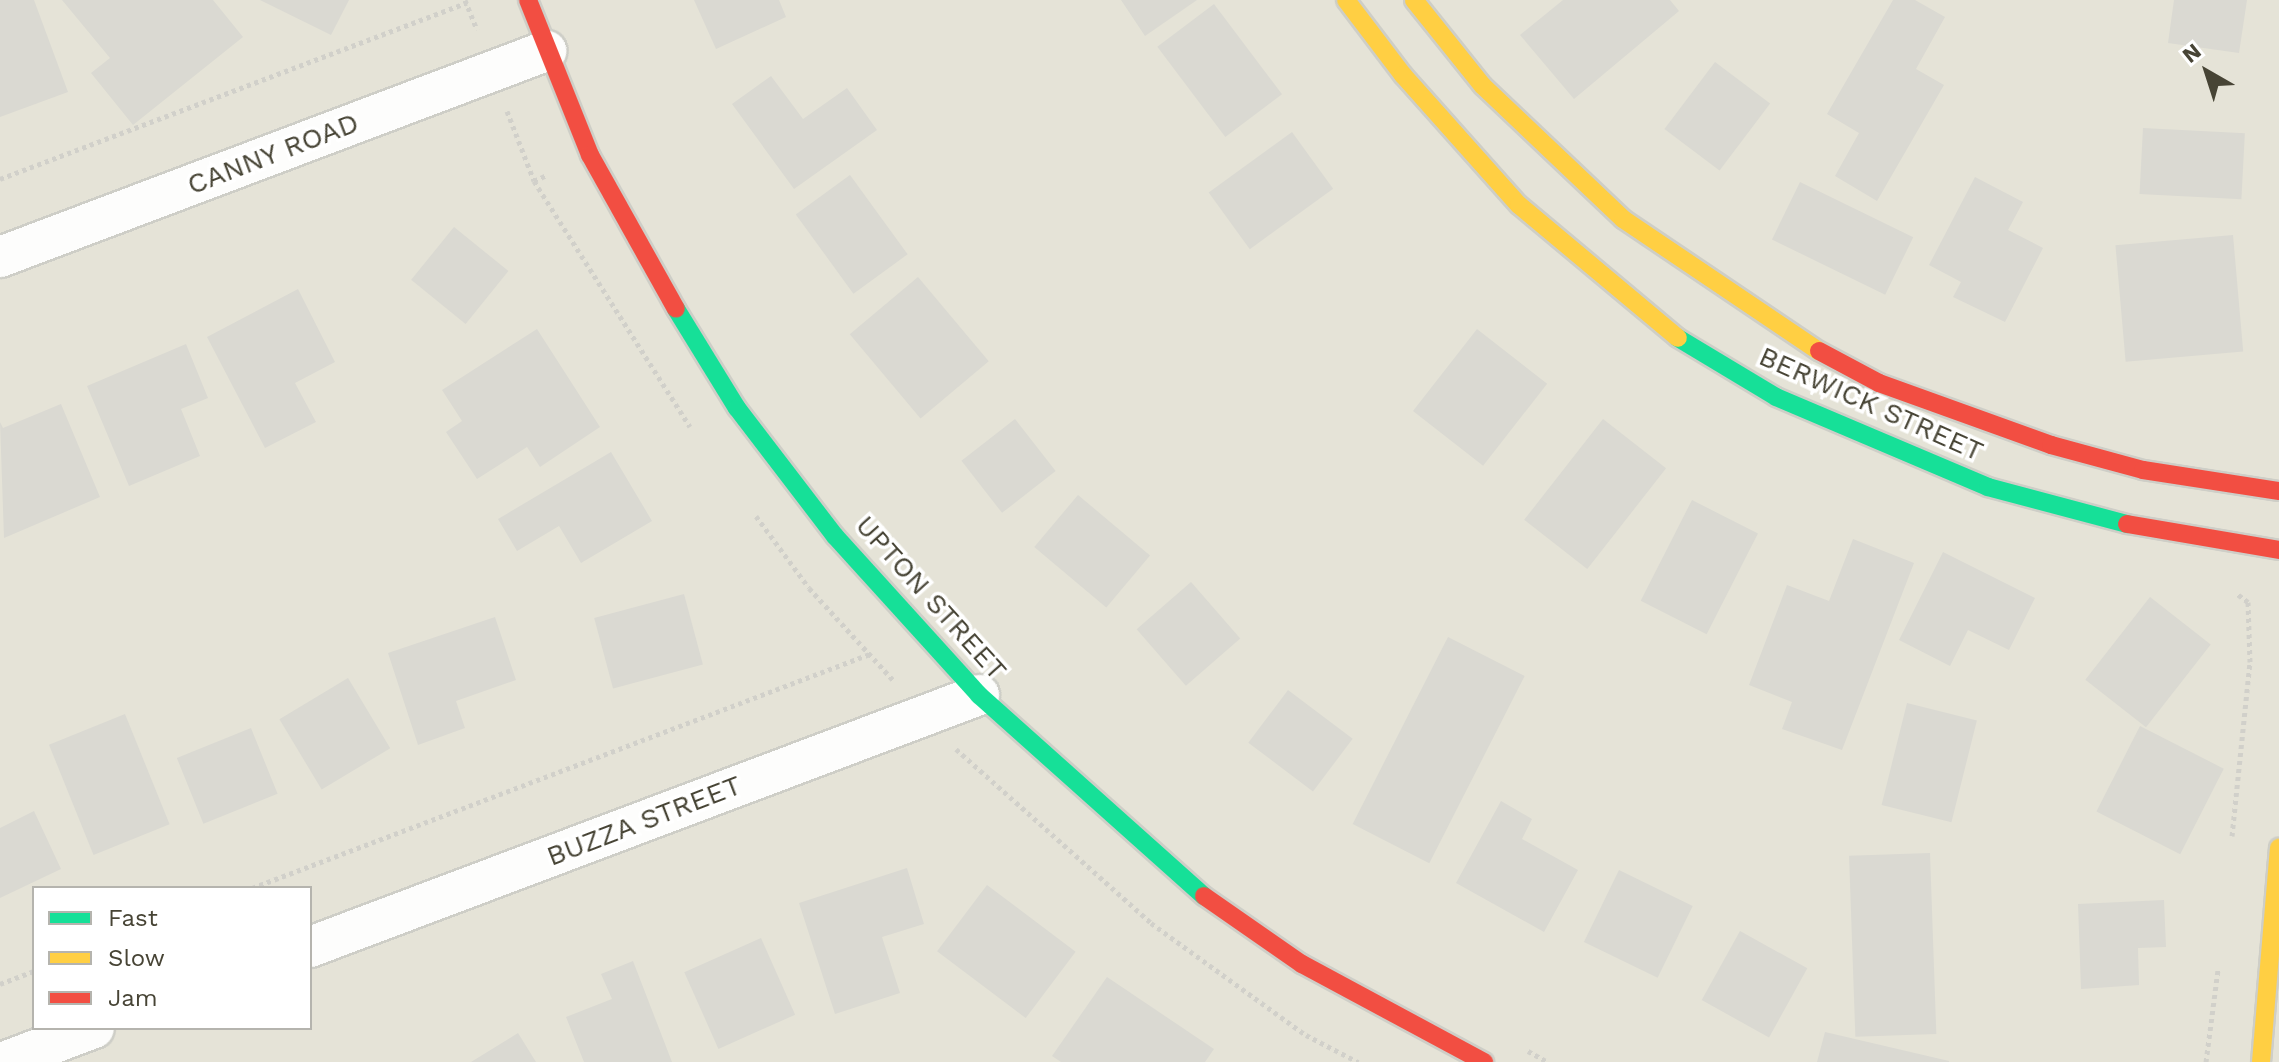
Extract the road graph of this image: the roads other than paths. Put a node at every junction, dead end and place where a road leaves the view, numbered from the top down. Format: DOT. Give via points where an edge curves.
graph roads {
  1 [pos="528,0"];
  2 [pos="1346,0"];
  3 [pos="1414,0"];
  4 [pos="546,51"];
  5 [pos="0,257"];
  6 [pos="2279,491"];
  7 [pos="2279,550"];
  8 [pos="979,695"];
  9 [pos="2279,848"];
  10 [pos="312,946"];
  11 [pos="89,1030"];
  12 [pos="4,1062"];
  13 [pos="1484,1062"];
  14 [pos="2261,1062"];
  1 -- 4 [label="main road, UPTON STREET"];
  2 -- 7 [label="main road, BERWICK STREET" via="1403,75 1519,205 1683,342 1762,389 1988,487 2152,531"];
  3 -- 6 [label="main road, BERWICK STREET" via="1483,86 1623,219 1798,340 1879,383 2037,441 2143,470"];
  4 -- 5 [label="street, CANNY ROAD"];
  4 -- 8 [label="main road, UPTON STREET" via="596,167 737,408 835,536"];
  8 -- 10 [label="street, BUZZA STREET"];
  8 -- 13 [label="main road, UPTON STREET" via="1176,876 1302,964"];
  9 -- 14 [label="main road"];
  11 -- 12 [label="street"];
}
